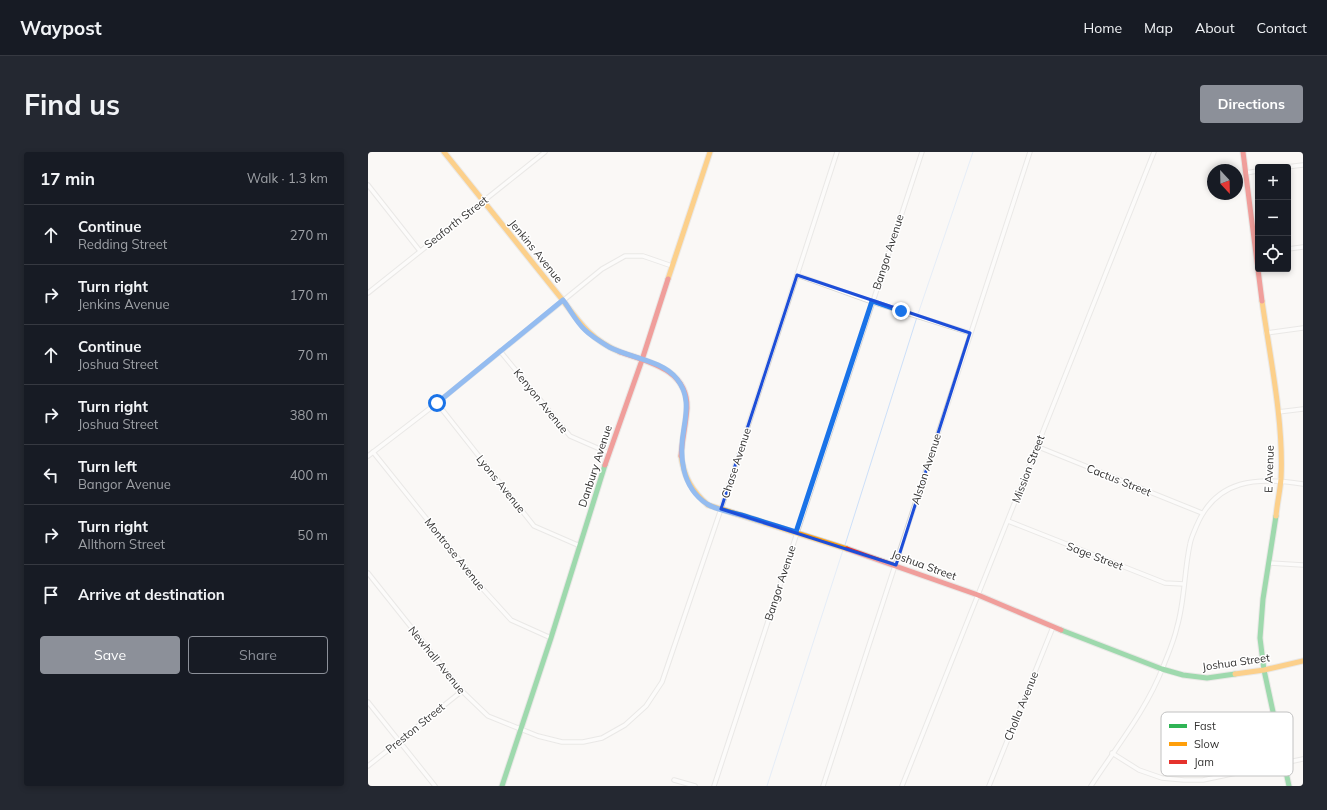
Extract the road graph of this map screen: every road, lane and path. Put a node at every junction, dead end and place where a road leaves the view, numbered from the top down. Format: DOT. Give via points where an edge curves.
graph roads {
  1 [pos="444,152"];
  2 [pos="545,152"];
  3 [pos="710,152"];
  4 [pos="837,152"];
  5 [pos="922,152"];
  6 [pos="1030,152"];
  7 [pos="1154,152"];
  8 [pos="1242,152"];
  9 [pos="1303,165"];
  10 [pos="1291,166"];
  11 [pos="1255,171"];
  12 [pos="1245,173"];
  13 [pos="368,185"];
  14 [pos="483,201"];
  15 [pos="1255,240"];
  16 [pos="1303,247"];
  17 [pos="1291,249"];
  18 [pos="420,251"];
  19 [pos="672,266"];
  20 [pos="1259,272"];
  21 [pos="797,275"];
  22 [pos="368,294"];
  23 [pos="563,300"];
  24 [pos="872,301"];
  25 [pos="1303,328"];
  26 [pos="970,333"];
  27 [pos="1266,334"];
  28 [pos="500,351"];
  29 [pos="642,360"];
  30 [pos="437,403"];
  31 [pos="1303,409"];
  32 [pos="1278,412"];
  33 [pos="1036,446"];
  34 [pos="373,452"];
  35 [pos="609,453"];
  36 [pos="368,456"];
  37 [pos="1281,480"];
  38 [pos="1303,484"];
  39 [pos="721,509"];
  40 [pos="1202,513"];
  41 [pos="1008,521"];
  42 [pos="796,532"];
  43 [pos="580,546"];
  44 [pos="1269,563"];
  45 [pos="896,565"];
  46 [pos="1303,565"];
  47 [pos="368,573"];
  48 [pos="1184,584"];
  49 [pos="978,595"];
  50 [pos="1053,627"];
  51 [pos="551,638"];
  52 [pos="1303,661"];
  53 [pos="1162,668"];
  54 [pos="1264,670"];
  55 [pos="462,690"];
  56 [pos="368,702"];
  57 [pos="1273,712"];
  58 [pos="520,729"];
  59 [pos="400,741"];
  60 [pos="1112,753"];
  61 [pos="1303,759"];
  62 [pos="1293,761"];
  63 [pos="368,766"];
  64 [pos="1222,776"];
  65 [pos="1287,776"];
  66 [pos="674,780"];
  67 [pos="435,786"];
  68 [pos="502,786"];
  69 [pos="695,786"];
  70 [pos="714,786"];
  71 [pos="823,786"];
  72 [pos="902,786"];
  73 [pos="989,786"];
  74 [pos="1091,786"];
  75 [pos="1289,786"];
  1 -- 14 [label="street, Jenkins Avenue"];
  2 -- 14 [label="street, Seaforth Street"];
  3 -- 19 [label="street, Danbury Avenue"];
  4 -- 21 [label="street, Chase Avenue"];
  5 -- 24 [label="street, Bangor Avenue"];
  6 -- 26 [label="street, Alston Avenue"];
  7 -- 33 [label="street, Mission Street"];
  8 -- 12 [label="street, E Avenue"];
  9 -- 10 [label="street"];
  11 -- 12 [label="street"];
  12 -- 15 [label="street, E Avenue"];
  13 -- 18 [label="street"];
  14 -- 18 [label="street, Seaforth Street"];
  14 -- 23 [label="street, Jenkins Avenue"];
  16 -- 17 [label="street"];
  18 -- 22 [label="street, Seaforth Street"];
  19 -- 23 [label="street" via="644,256 624,256 602,269"];
  19 -- 29 [label="street, Danbury Avenue"];
  20 -- 27 [label="street, E Avenue"];
  21 -- 24 [label="street"];
  21 -- 39 [label="street, Chase Avenue"];
  23 -- 28 [label="street"];
  23 -- 29 [label="street, Jenkins Avenue" via="584,329 610,347"];
  24 -- 26 [label="street"];
  24 -- 42 [label="street, Bangor Avenue"];
  25 -- 27 [label="street"];
  26 -- 45 [label="street, Alston Avenue"];
  27 -- 32 [label="street, E Avenue"];
  28 -- 30 [label="street"];
  28 -- 35 [label="street, Kenyon Avenue" via="570,436"];
  29 -- 35 [label="street, Danbury Avenue"];
  29 -- 39 [label="street, Joshua Street" via="671,372 683,387 688,408 681,450 686,478 698,497"];
  30 -- 34 [label="street"];
  30 -- 43 [label="street, Lyons Avenue" via="534,526"];
  31 -- 32 [label="street"];
  32 -- 37 [label="street, E Avenue"];
  33 -- 40 [label="street, Cactus Street"];
  33 -- 41 [label="street, Mission Street"];
  34 -- 36 [label="street"];
  34 -- 51 [label="street, Montrose Avenue" via="482,588 511,620"];
  35 -- 43 [label="street, Danbury Avenue"];
  37 -- 38 [label="street"];
  37 -- 40 [label="street" via="1255,481 1233,486 1217,496"];
  37 -- 44 [label="street, E Avenue"];
  39 -- 42 [label="street, Joshua Street"];
  39 -- 58 [label="street, Chase Avenue" via="662,682 646,706 625,725 602,738 583,742 562,742"];
  40 -- 48 [label="street" via="1190,542"];
  41 -- 48 [label="street, Sage Street" via="1165,582"];
  41 -- 49 [label="street, Mission Street"];
  42 -- 45 [label="street, Joshua Street"];
  42 -- 70 [label="street, Bangor Avenue"];
  43 -- 51 [label="street, Danbury Avenue"];
  44 -- 46 [label="street"];
  44 -- 54 [label="street, E Avenue" via="1260,638"];
  45 -- 49 [label="street, Joshua Street"];
  45 -- 71 [label="street, Alston Avenue"];
  47 -- 55 [label="street, Newhall Avenue"];
  48 -- 53 [label="street" via="1177,627"];
  49 -- 50 [label="street, Joshua Street"];
  49 -- 72 [label="street, Mission Street"];
  50 -- 53 [label="street, Joshua Street"];
  50 -- 73 [label="street, Cholla Avenue"];
  51 -- 58 [label="street, Danbury Avenue"];
  52 -- 54 [label="street, Joshua Street"];
  53 -- 54 [label="street, Joshua Street" via="1183,675 1207,678"];
  53 -- 60 [label="street" via="1142,712"];
  54 -- 57 [label="street, E Avenue"];
  55 -- 58 [label="street, Newhall Avenue" via="488,716"];
  55 -- 59 [label="street, Preston Street"];
  56 -- 59 [label="street"];
  58 -- 68 [label="street, Danbury Avenue"];
  59 -- 63 [label="street, Preston Street"];
  59 -- 67 [label="street"];
  60 -- 64 [label="street" via="1139,770 1162,778 1203,780"];
  60 -- 74 [label="street"];
  61 -- 62 [label="street"];
  65 -- 75 [label="street, E Avenue"];
  66 -- 69 [label="street"];
}
